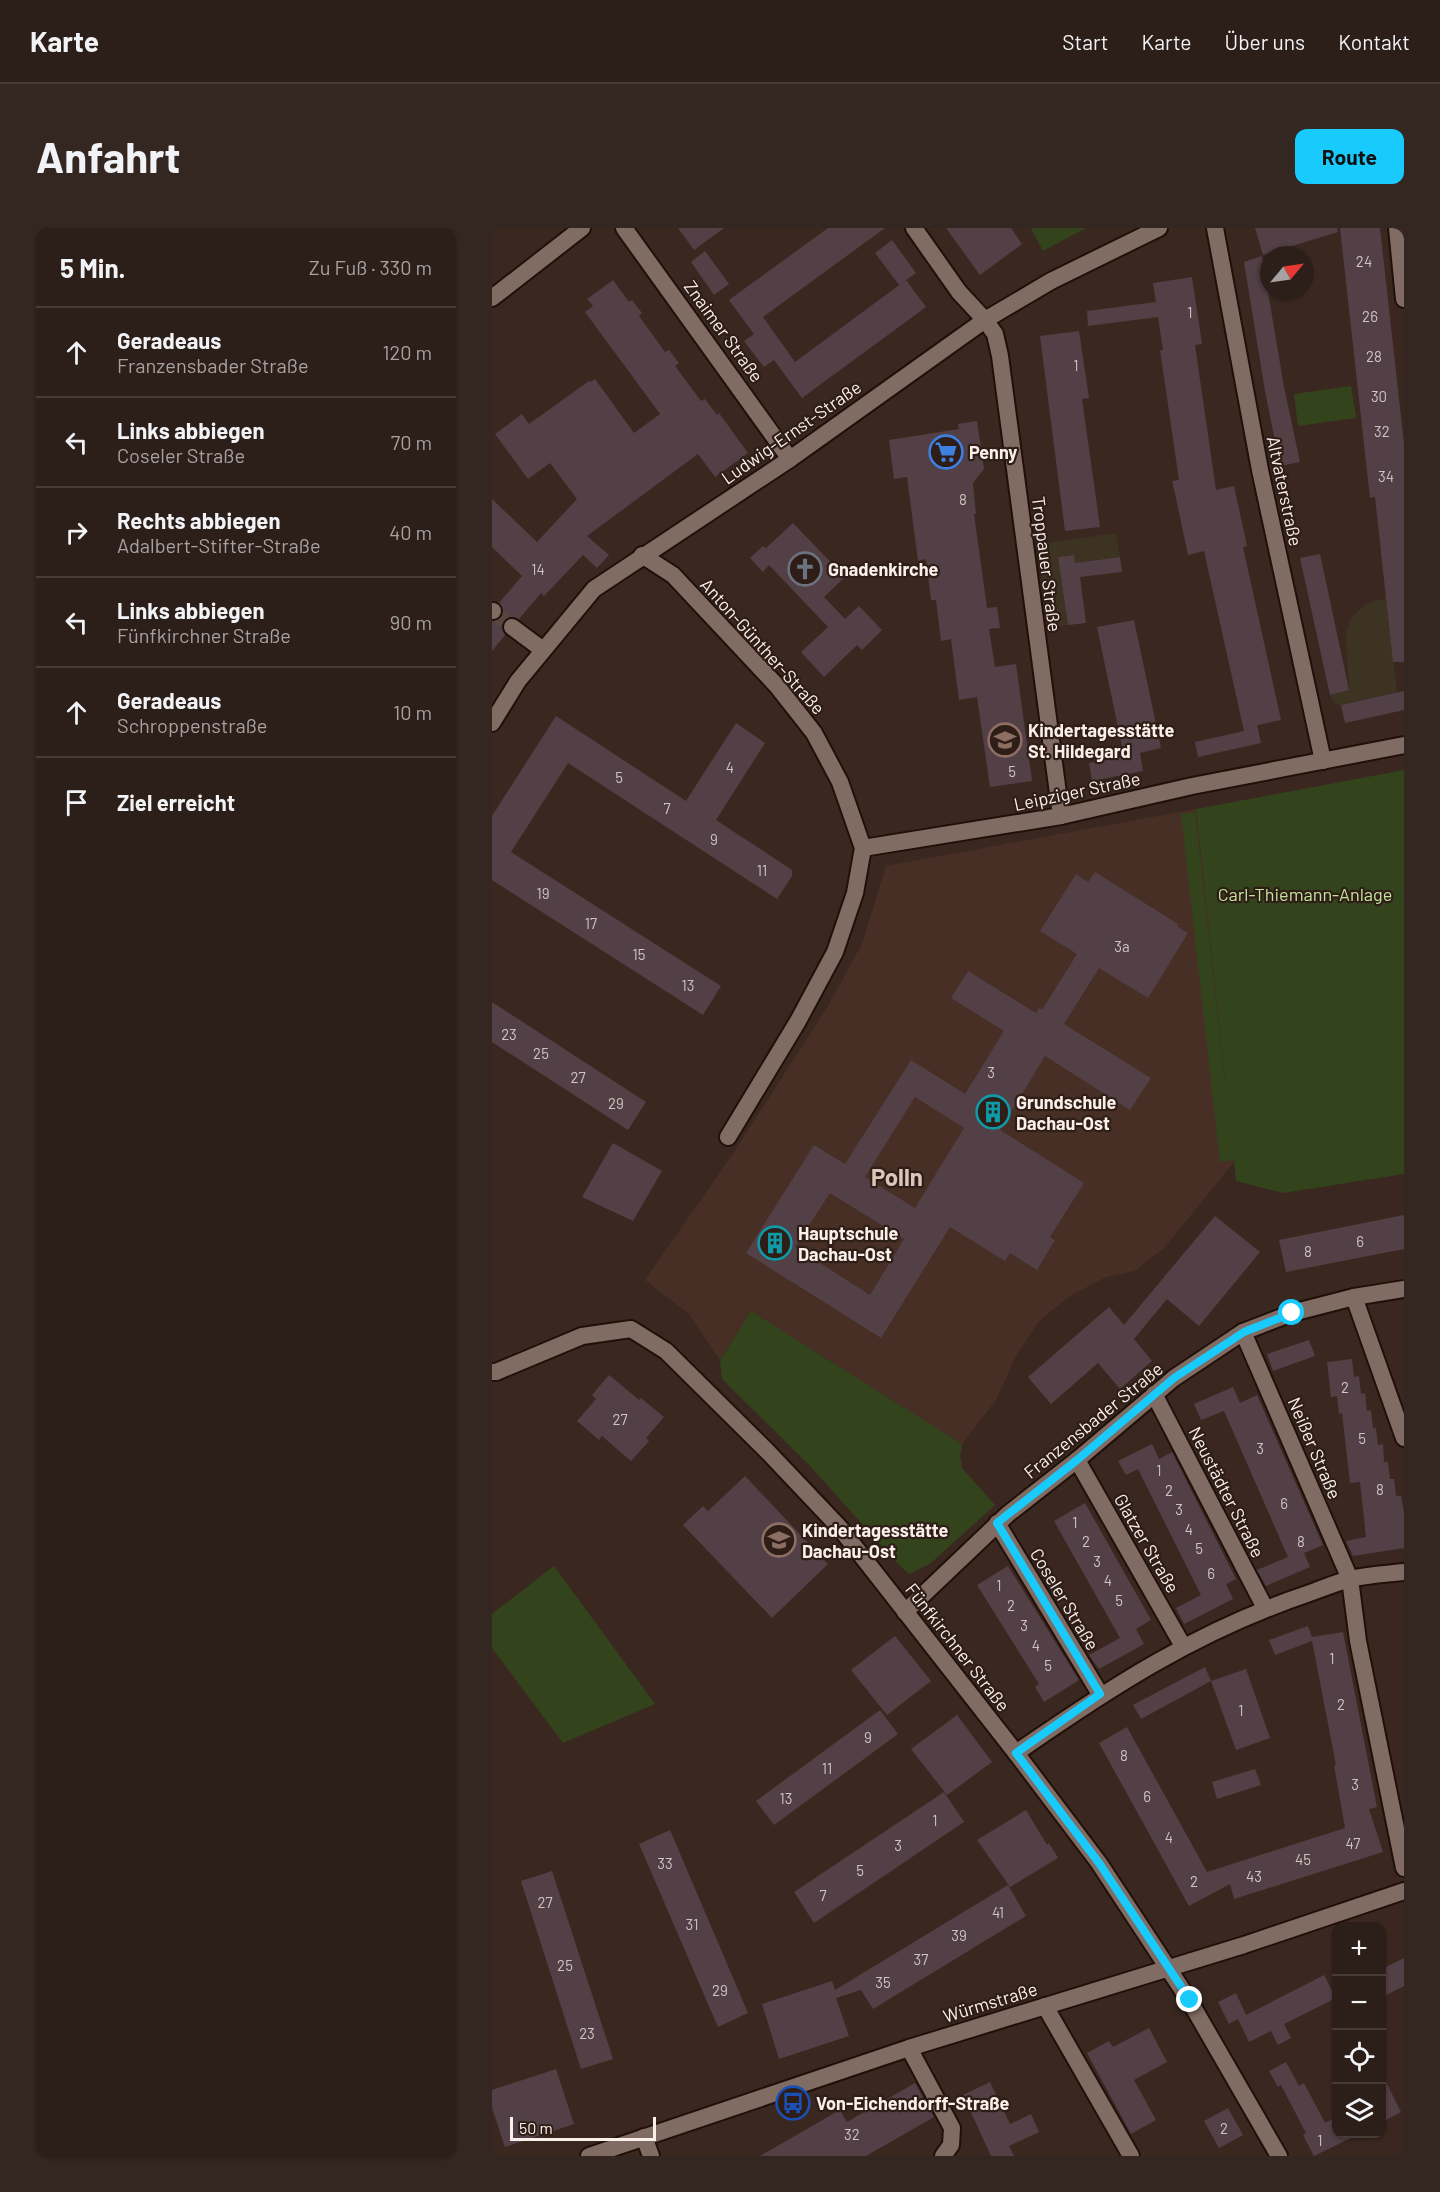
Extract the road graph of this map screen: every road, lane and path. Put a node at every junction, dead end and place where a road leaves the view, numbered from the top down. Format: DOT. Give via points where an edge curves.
graph roads {
  1 [pos="582,228"];
  2 [pos="624,228"];
  3 [pos="914,228"];
  4 [pos="1159,228"];
  5 [pos="1215,228"];
  6 [pos="1397,228"];
  7 [pos="492,298"];
  8 [pos="1404,299"];
  9 [pos="985,320"];
  10 [pos="790,459"];
  11 [pos="642,555"];
  12 [pos="512,627"];
  13 [pos="543,650"];
  14 [pos="492,723"];
  15 [pos="1404,745"];
  16 [pos="1323,761"];
  17 [pos="1061,816"];
  18 [pos="863,848"];
  19 [pos="728,1137"];
  20 [pos="1404,1289"];
  21 [pos="1354,1297"];
  22 [pos="1244,1332"];
  23 [pos="492,1372"];
  24 [pos="1154,1394"];
  25 [pos="1404,1438"];
  26 [pos="1077,1460"];
  27 [pos="997,1523"];
  28 [pos="1404,1572"];
  29 [pos="1350,1579"];
  30 [pos="1265,1608"];
  31 [pos="905,1612"];
  32 [pos="1183,1646"];
  33 [pos="1100,1694"];
  34 [pos="1016,1753"];
  35 [pos="1404,1868"];
  36 [pos="1404,1891"];
  37 [pos="1168,1968"];
  38 [pos="1045,2006"];
  39 [pos="909,2048"];
  40 [pos="644,2137"];
  41 [pos="589,2156"];
  42 [pos="651,2156"];
  43 [pos="943,2156"];
  44 [pos="1131,2156"];
  45 [pos="1279,2156"];
  1 -- 7 [label="street"];
  2 -- 10 [label="street, Znaimer Straße"];
  3 -- 9 [label="street, Troppauer Straße" via="959,292"];
  4 -- 9 [label="street, Ludwig-Ernst-Straße" via="1051,281"];
  5 -- 16 [label="street, Altvaterstraße" via="1260,470"];
  6 -- 8 [label="street"];
  9 -- 10 [label="street, Ludwig-Ernst-Straße"];
  9 -- 17 [label="street, Troppauer Straße" via="995,334 1000,356"];
  10 -- 11 [label="street, Ludwig-Ernst-Straße"];
  11 -- 13 [label="street, Ludwig-Ernst-Straße" via="594,589"];
  11 -- 18 [label="street, Anton-Günther-Straße" via="673,574 777,686 814,733 840,782"];
  12 -- 13 [label="street"];
  13 -- 14 [label="street, Ludwig-Ernst-Straße"];
  15 -- 16 [label="street, Leipziger Straße"];
  16 -- 17 [label="street, Leipziger Straße"];
  17 -- 18 [label="street, Leipziger Straße"];
  18 -- 19 [label="street, Anton-Günther-Straße" via="855,893 835,952"];
  20 -- 21 [label="street, Franzensbader Straße"];
  21 -- 22 [label="street, Franzensbader Straße" via="1292,1313"];
  21 -- 25 [label="street"];
  22 -- 24 [label="street, Franzensbader Straße"];
  22 -- 29 [label="street, Neißer Straße"];
  23 -- 31 [label="street, Fünfkirchner Straße" via="582,1336 631,1329 666,1351 767,1451 840,1528"];
  24 -- 26 [label="street, Franzensbader Straße"];
  24 -- 30 [label="street, Neustädter Straße"];
  26 -- 27 [label="street, Franzensbader Straße"];
  26 -- 32 [label="street, Glatzer Straße"];
  27 -- 31 [label="street, Franzensbader Straße"];
  27 -- 33 [label="street, Coseler Straße"];
  28 -- 29 [label="street"];
  29 -- 30 [label="street"];
  29 -- 35 [label="street, Neißer Straße" via="1358,1641"];
  30 -- 32 [label="street"];
  31 -- 34 [label="street, Fünfkirchner Straße"];
  32 -- 33 [label="street"];
  33 -- 34 [label="street"];
  34 -- 37 [label="street, Fünfkirchner Straße" via="1099,1863"];
  36 -- 37 [label="street, Würmstraße"];
  37 -- 38 [label="street, Würmstraße"];
  37 -- 45 [label="street, Fünfkirchner Straße"];
  38 -- 39 [label="street, Würmstraße"];
  38 -- 44 [label="street"];
  39 -- 40 [label="street, Würmstraße"];
  39 -- 43 [label="street" via="952,2128 951,2145"];
  40 -- 41 [label="street, Würmstraße"];
  40 -- 42 [label="street"];
}
